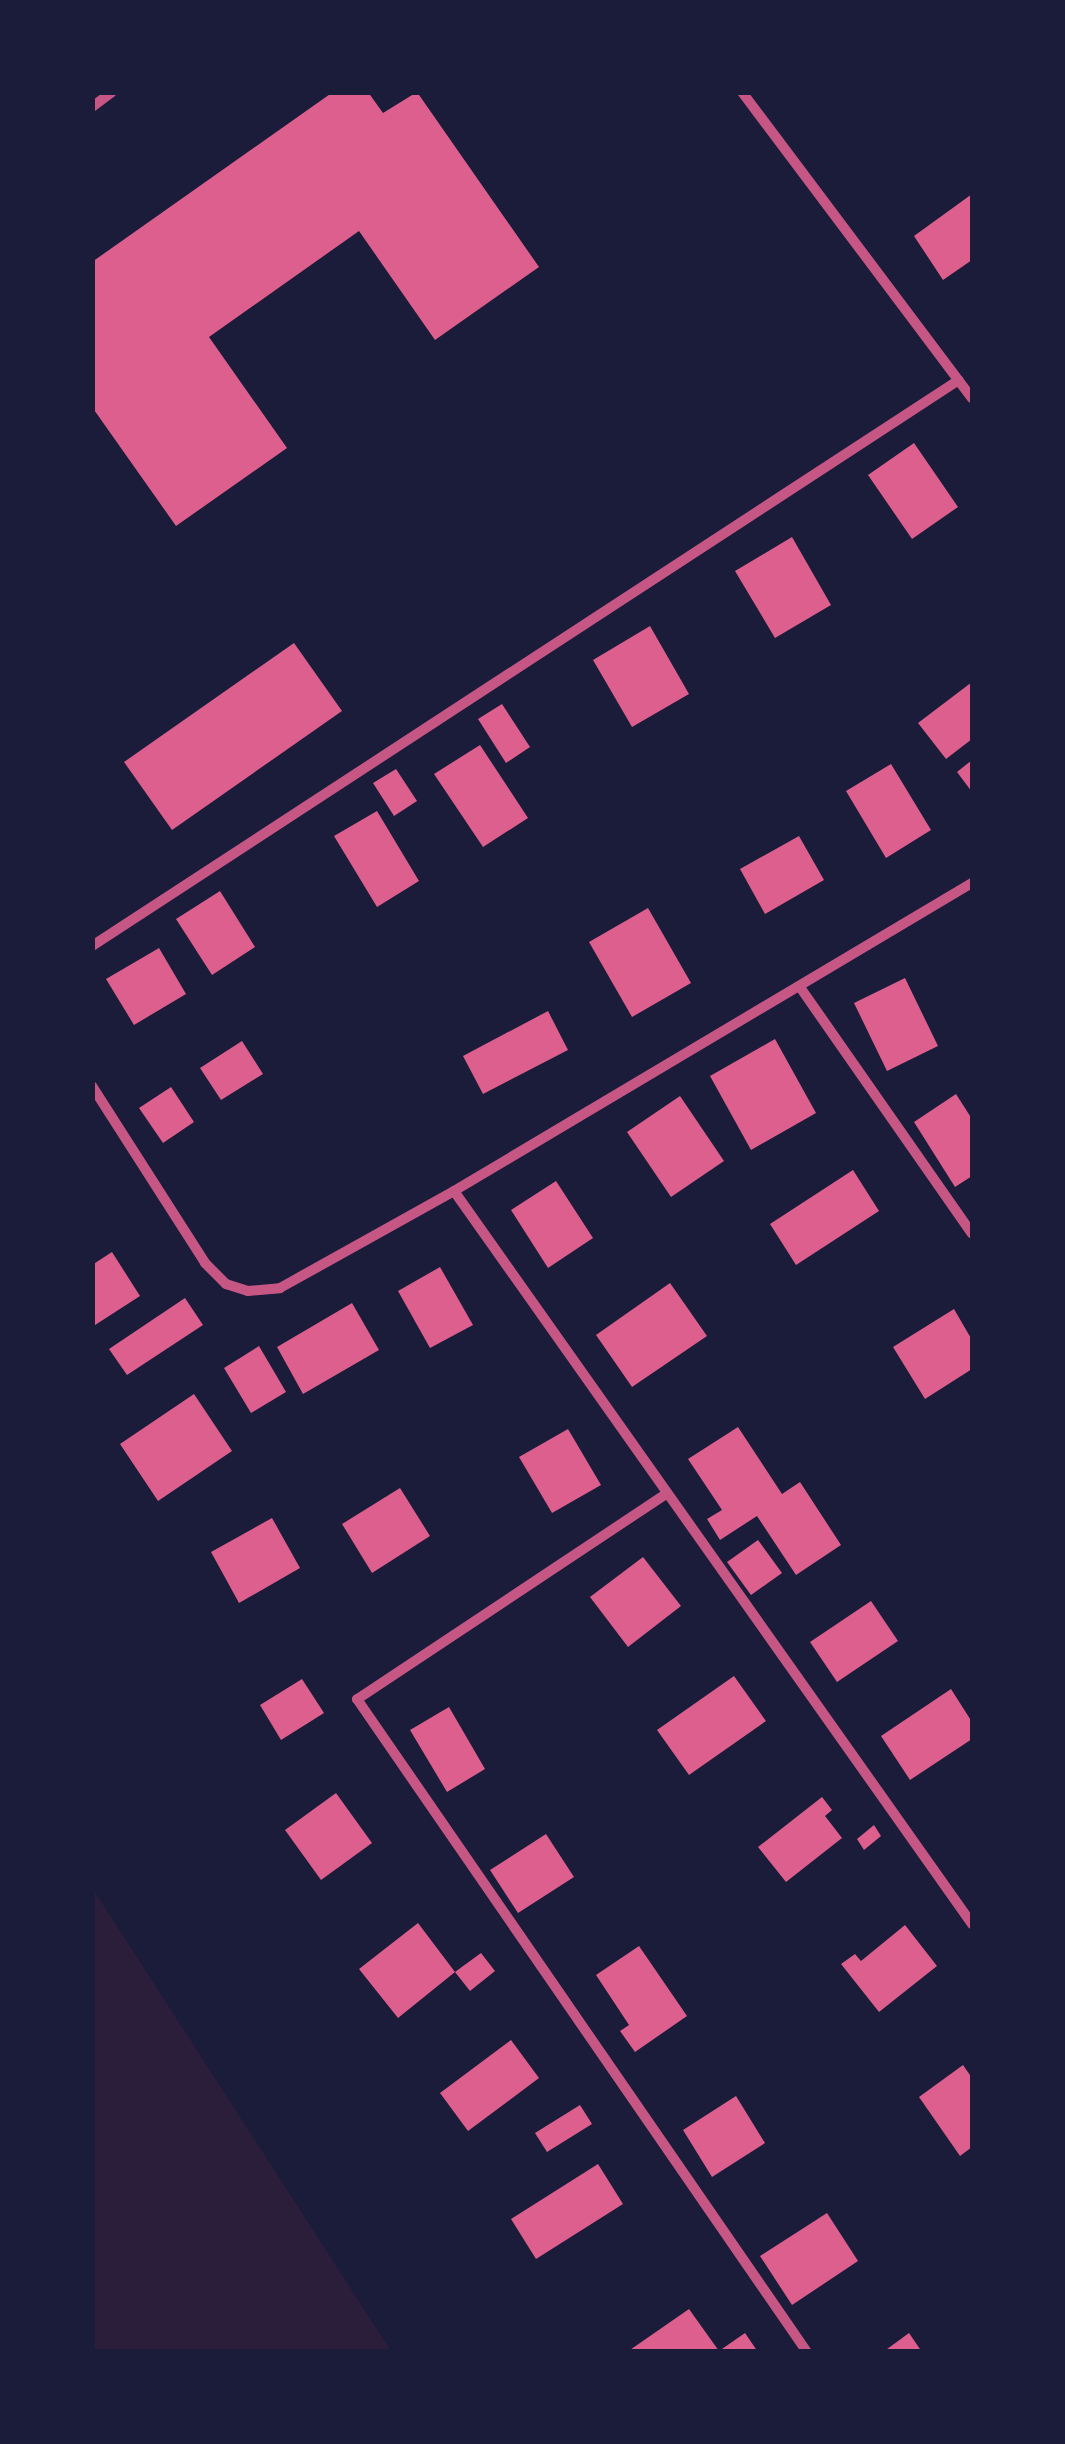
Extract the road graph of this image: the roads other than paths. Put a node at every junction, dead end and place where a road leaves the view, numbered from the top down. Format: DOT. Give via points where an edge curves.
graph roads {
  1 [pos="112,92"];
  2 [pos="742,92"];
  3 [pos="92,107"];
  4 [pos="959,380"];
  5 [pos="972,398"];
  6 [pos="972,883"];
  7 [pos="92,946"];
  8 [pos="802,990"];
  9 [pos="92,1086"];
  10 [pos="454,1192"];
  11 [pos="972,1234"];
  12 [pos="666,1494"];
  13 [pos="972,1924"];
  14 [pos="807,2352"];
  1 -- 3 [label="street"];
  2 -- 4 [label="street"];
  4 -- 5 [label="street"];
  4 -- 7 [label="street"];
  6 -- 8 [label="street"];
  8 -- 10 [label="street"];
  8 -- 11 [label="street"];
  9 -- 10 [label="street" via="205,1263 226,1284 248,1291 280,1288"];
  10 -- 12 [label="street"];
  12 -- 13 [label="street"];
  12 -- 14 [label="street" via="358,1699"];
}
